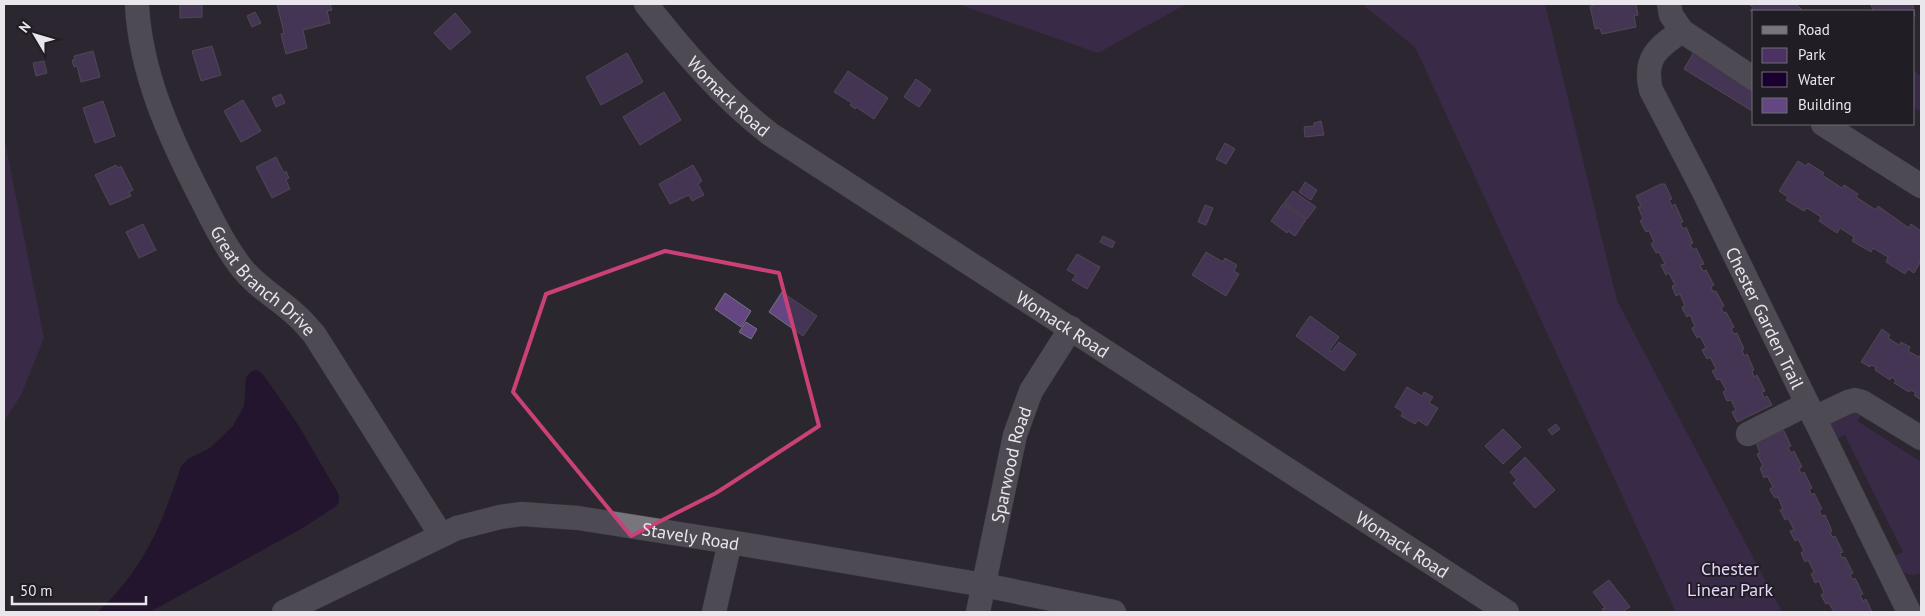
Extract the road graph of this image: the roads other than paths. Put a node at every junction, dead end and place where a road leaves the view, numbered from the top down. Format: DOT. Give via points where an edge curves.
graph roads {
  1 [pos="137,4"];
  2 [pos="646,4"];
  3 [pos="1669,4"];
  4 [pos="1682,31"];
  5 [pos="1752,78"];
  6 [pos="1825,125"];
  7 [pos="1921,186"];
  8 [pos="1071,328"];
  9 [pos="1811,411"];
  10 [pos="1748,434"];
  11 [pos="1921,438"];
  12 [pos="441,535"];
  13 [pos="730,542"];
  14 [pos="984,584"];
  15 [pos="1913,606"];
  16 [pos="284,612"];
  17 [pos="714,612"];
  18 [pos="978,612"];
  19 [pos="1114,612"];
  20 [pos="1506,612"];
  1 -- 12 [label="street, Great Branch Drive" via="151,81 168,129 218,231 253,281 314,334"];
  2 -- 8 [label="street, Womack Road" via="713,84 746,116"];
  3 -- 4 [label="street" via="1671,15"];
  4 -- 5 [label="street"];
  4 -- 9 [label="street, Chester Garden Trail" via="1666,41 1651,61 1648,76 1651,90"];
  6 -- 7 [label="street"];
  8 -- 14 [label="street, Sparwood Road" via="1022,411"];
  8 -- 20 [label="street, Womack Road"];
  9 -- 10 [label="street"];
  9 -- 11 [label="street" via="1854,400"];
  9 -- 15 [label="street, Chester Garden Trail"];
  12 -- 13 [label="street, Stavely Road" via="500,516 522,514 578,518"];
  12 -- 16 [label="street, Stavely Road"];
  13 -- 14 [label="street, Stavely Road"];
  13 -- 17 [label="street"];
  14 -- 18 [label="street, Sparwood Road"];
  14 -- 19 [label="street, Stavely Road"];
}
